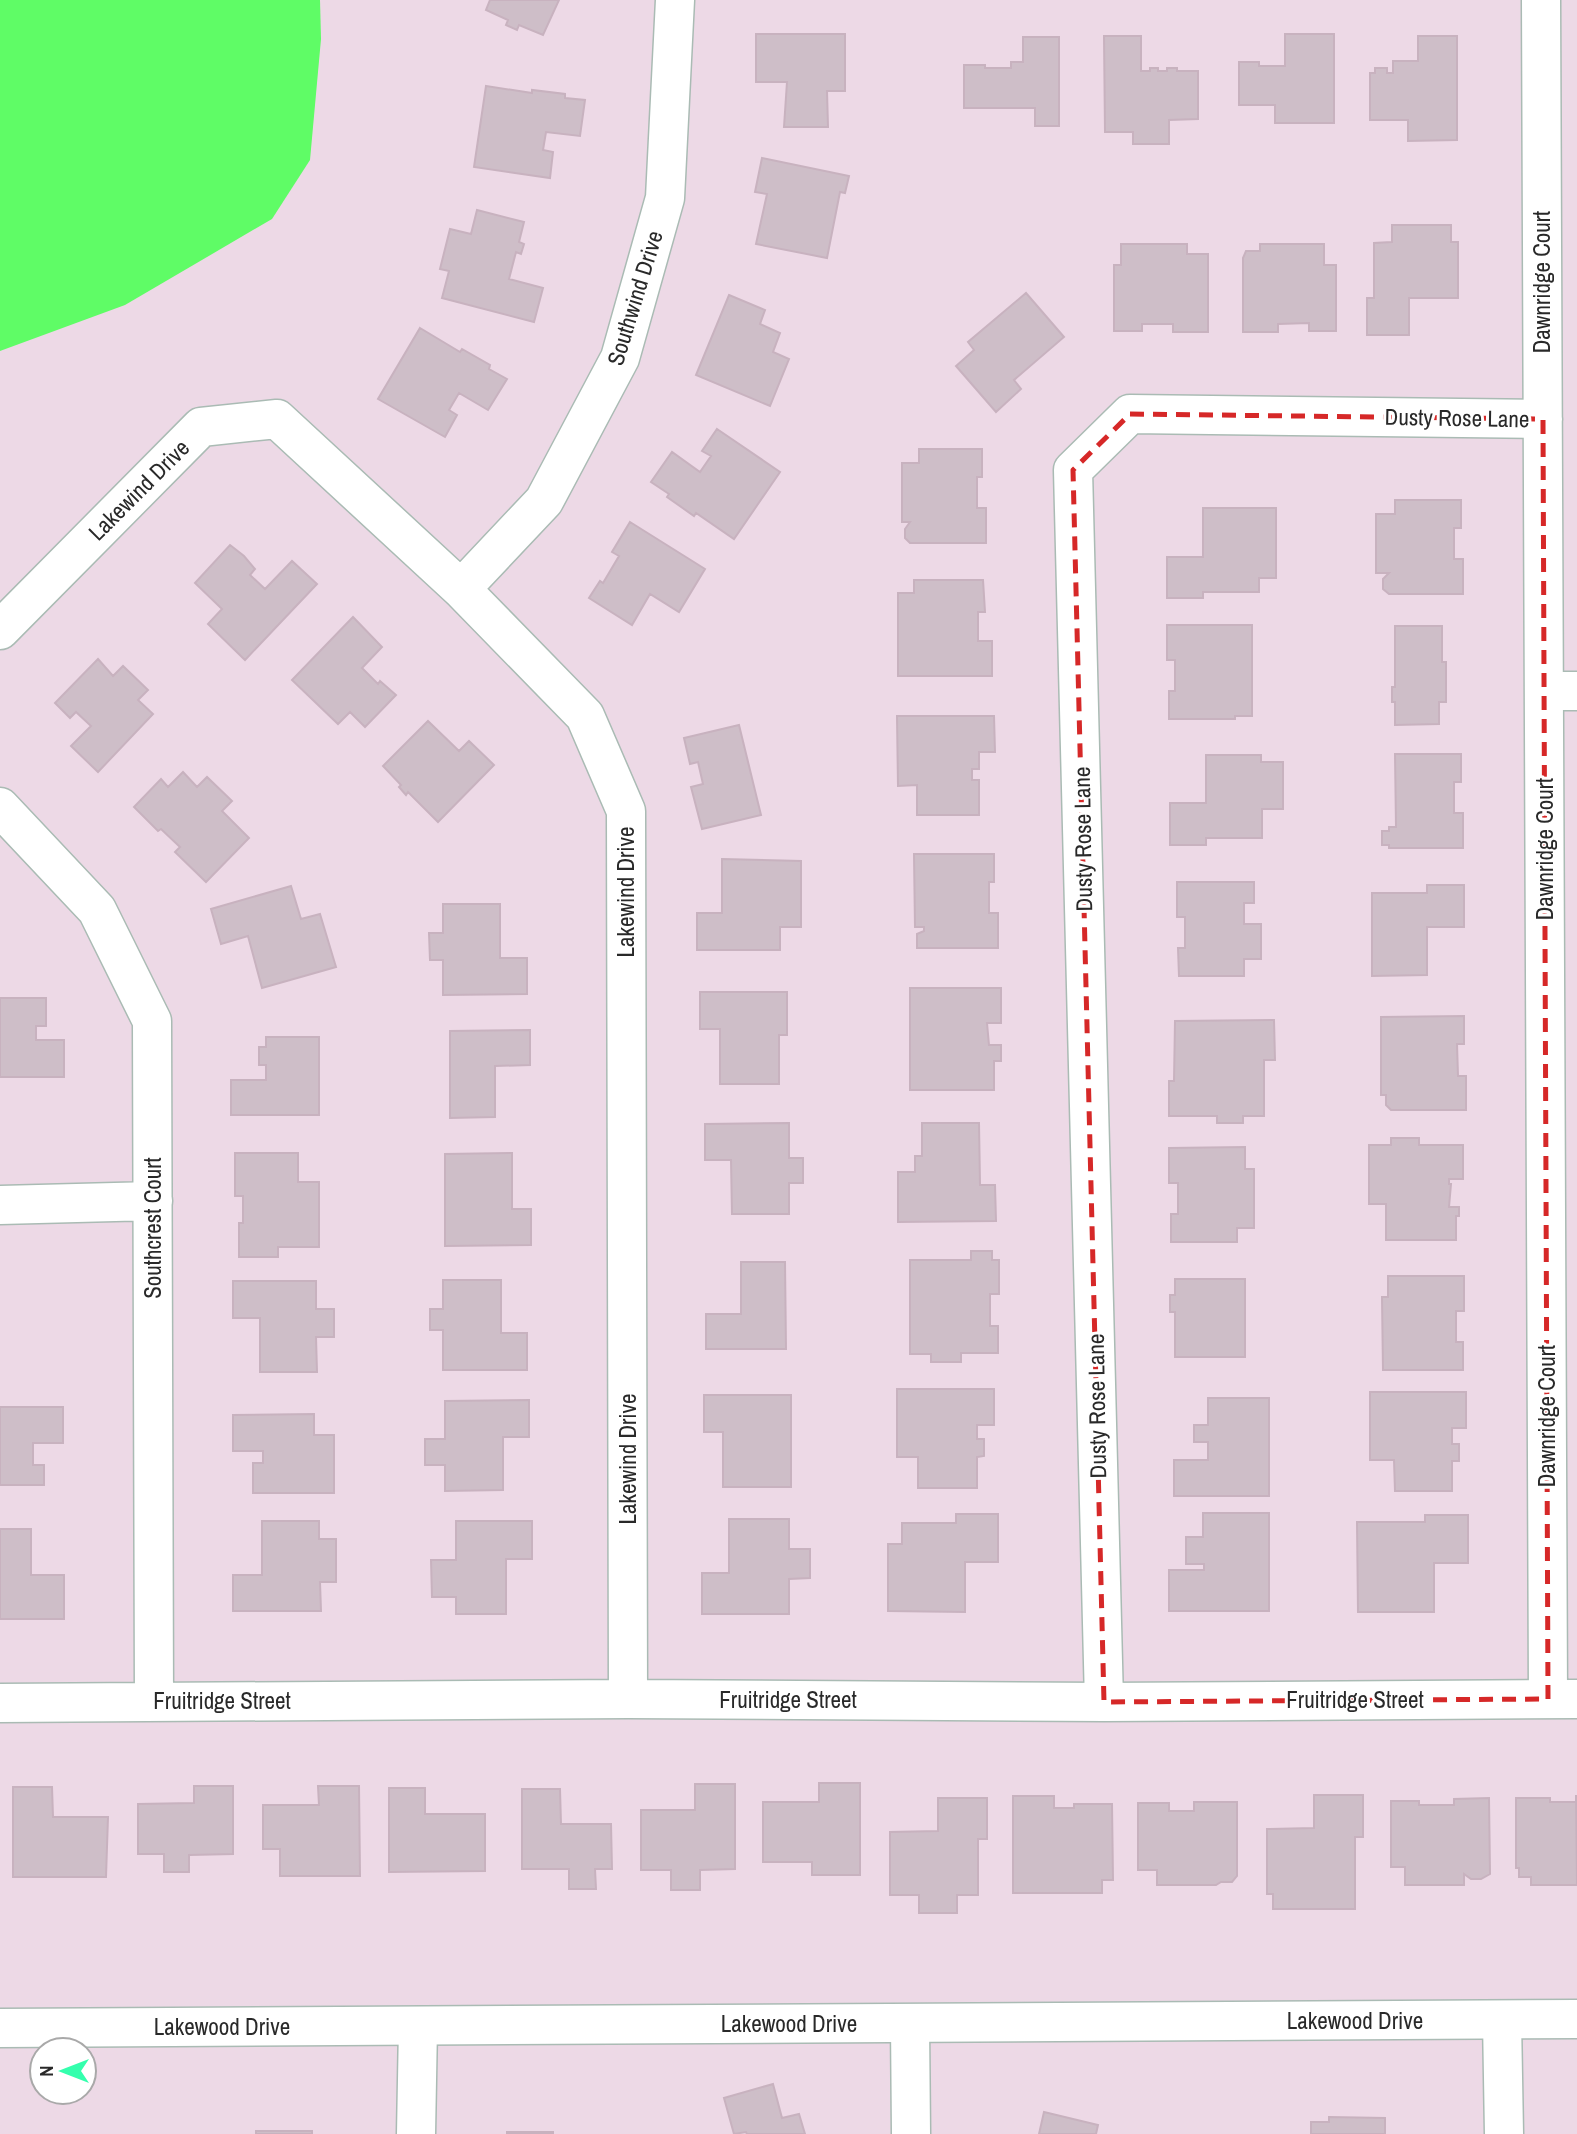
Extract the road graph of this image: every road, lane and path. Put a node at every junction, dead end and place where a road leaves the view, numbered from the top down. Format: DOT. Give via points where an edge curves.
graph roads {
  1 [pos="675,0"];
  2 [pos="1541,0"];
  3 [pos="1543,419"];
  4 [pos="461,589"];
  5 [pos="0,630"];
  6 [pos="1560,691"];
  7 [pos="0,807"];
  8 [pos="153,1201"];
  9 [pos="0,1205"];
  10 [pos="628,1699"];
  11 [pos="1562,1699"];
  12 [pos="154,1701"];
  13 [pos="1104,1702"];
  14 [pos="0,1703"];
  15 [pos="1577,2019"];
  16 [pos="1502,2020"];
  17 [pos="910,2024"];
  18 [pos="418,2026"];
  19 [pos="0,2028"];
  20 [pos="416,2134"];
  21 [pos="911,2134"];
  22 [pos="1504,2134"];
  1 -- 4 [label="street, Southwind Drive" via="665,198 620,358 544,502"];
  2 -- 3 [label="street, Dawnridge Court"];
  3 -- 6 [label="street, Dawnridge Court"];
  3 -- 13 [label="street, Dusty Rose Lane" via="1130,414 1073,470"];
  4 -- 5 [label="street, Lakewind Drive" via="277,419 201,427"];
  4 -- 10 [label="street, Lakewind Drive" via="586,716 626,811"];
  6 -- 11 [label="street, Dawnridge Court"];
  7 -- 8 [label="street, Southcrest Court" via="97,911 152,1021"];
  8 -- 9 [label="street"];
  8 -- 12 [label="street, Southcrest Court"];
  10 -- 12 [label="street, Fruitridge Street"];
  10 -- 13 [label="street, Fruitridge Street"];
  11 -- 13 [label="street, Fruitridge Street"];
  12 -- 14 [label="street, Fruitridge Street"];
  15 -- 16 [label="street, Lakewood Drive"];
  16 -- 17 [label="street, Lakewood Drive"];
  16 -- 22 [label="street"];
  17 -- 18 [label="street, Lakewood Drive"];
  17 -- 21 [label="street"];
  18 -- 19 [label="street, Lakewood Drive"];
  18 -- 20 [label="street"];
}
